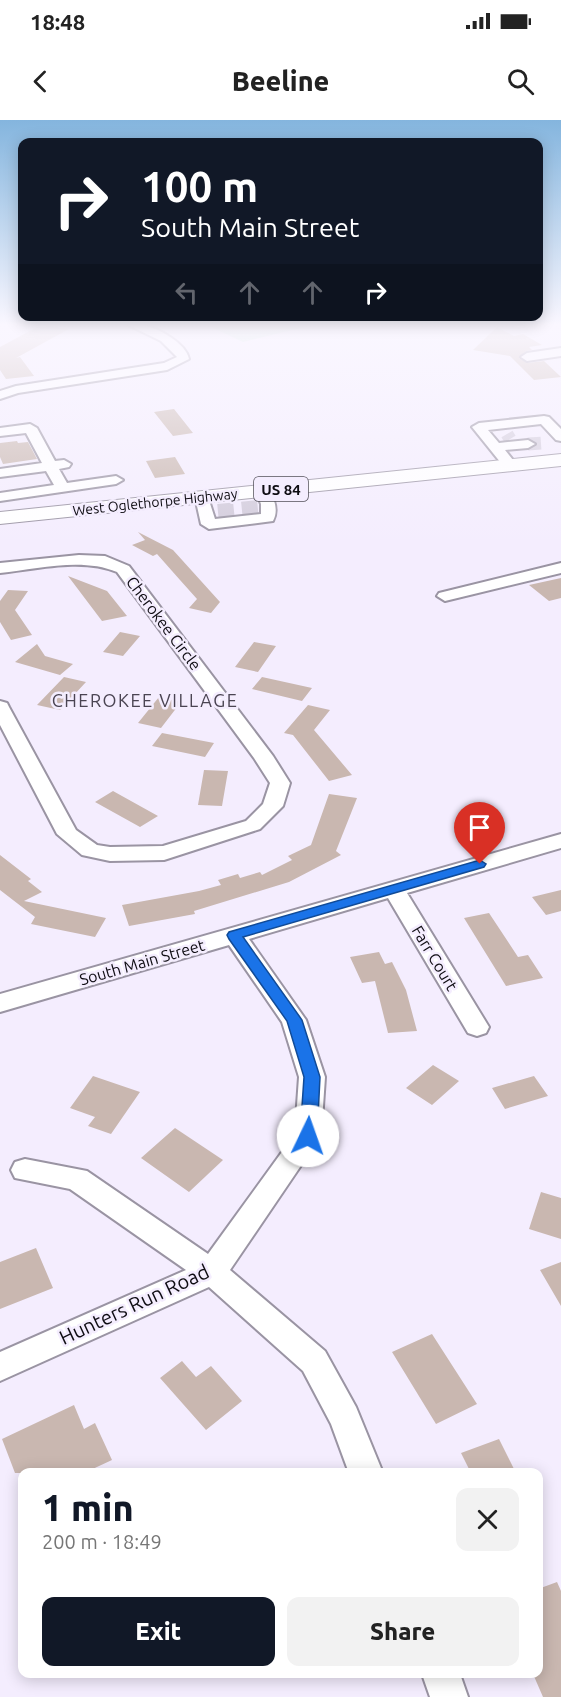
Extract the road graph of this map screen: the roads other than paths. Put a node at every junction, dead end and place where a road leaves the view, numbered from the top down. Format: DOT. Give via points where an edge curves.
graph roads {
  1 [pos="3,437"];
  2 [pos="561,440"];
  3 [pos="511,442"];
  4 [pos="543,443"];
  5 [pos="496,447"];
  6 [pos="561,460"];
  7 [pos="0,473"];
  8 [pos="62,479"];
  9 [pos="116,480"];
  10 [pos="0,485"];
  11 [pos="41,491"];
  12 [pos="0,497"];
  13 [pos="262,506"];
  14 [pos="211,511"];
  15 [pos="52,513"];
  16 [pos="0,518"];
  17 [pos="0,568"];
  18 [pos="561,568"];
  19 [pos="445,596"];
  20 [pos="0,706"];
  21 [pos="561,841"];
  22 [pos="393,889"];
  23 [pos="234,935"];
  24 [pos="0,1003"];
  25 [pos="477,1027"];
  26 [pos="25,1170"];
  27 [pos="212,1272"];
  28 [pos="0,1367"];
  29 [pos="364,1468"];
  30 [pos="442,1678"];
  31 [pos="449,1697"];
  1 -- 8 [label="street" via="30,428"];
  2 -- 3 [label="street" via="544,420"];
  2 -- 4 [label="street"];
  3 -- 5 [label="street"];
  3 -- 5 [label="street"];
  3 -- 5 [label="street" via="479,427"];
  3 -- 6 [label="highway, West Oglethorpe Highway / US 84"];
  3 -- 13 [label="highway, West Oglethorpe Highway / US 84"];
  7 -- 8 [label="street"];
  8 -- 9 [label="street"];
  8 -- 10 [label="street"];
  8 -- 11 [label="street"];
  11 -- 12 [label="street"];
  11 -- 15 [label="street"];
  13 -- 14 [label="highway, West Oglethorpe Highway / US 84"];
  13 -- 14 [label="street" via="268,518 209,524"];
  14 -- 15 [label="highway, West Oglethorpe Highway / US 84"];
  15 -- 16 [label="highway, West Oglethorpe Highway / US 84"];
  17 -- 20 [label="street, Cherokee Circle" via="79,560 105,561 123,569 263,756 280,783 273,806 253,825 164,853 110,854 90,850 68,834"];
  18 -- 19 [label="street"];
  21 -- 22 [label="street, South Main Street"];
  22 -- 23 [label="street, South Main Street"];
  22 -- 25 [label="street, Farr Court"];
  23 -- 24 [label="street, South Main Street"];
  23 -- 27 [label="street, Hunters Run Road" via="294,1020 312,1077 308,1136"];
  26 -- 27 [label="street" via="77,1179"];
  27 -- 28 [label="street, Hunters Run Road"];
  27 -- 29 [label="street" via="314,1362 345,1418"];
  30 -- 31 [label="street"];
}
